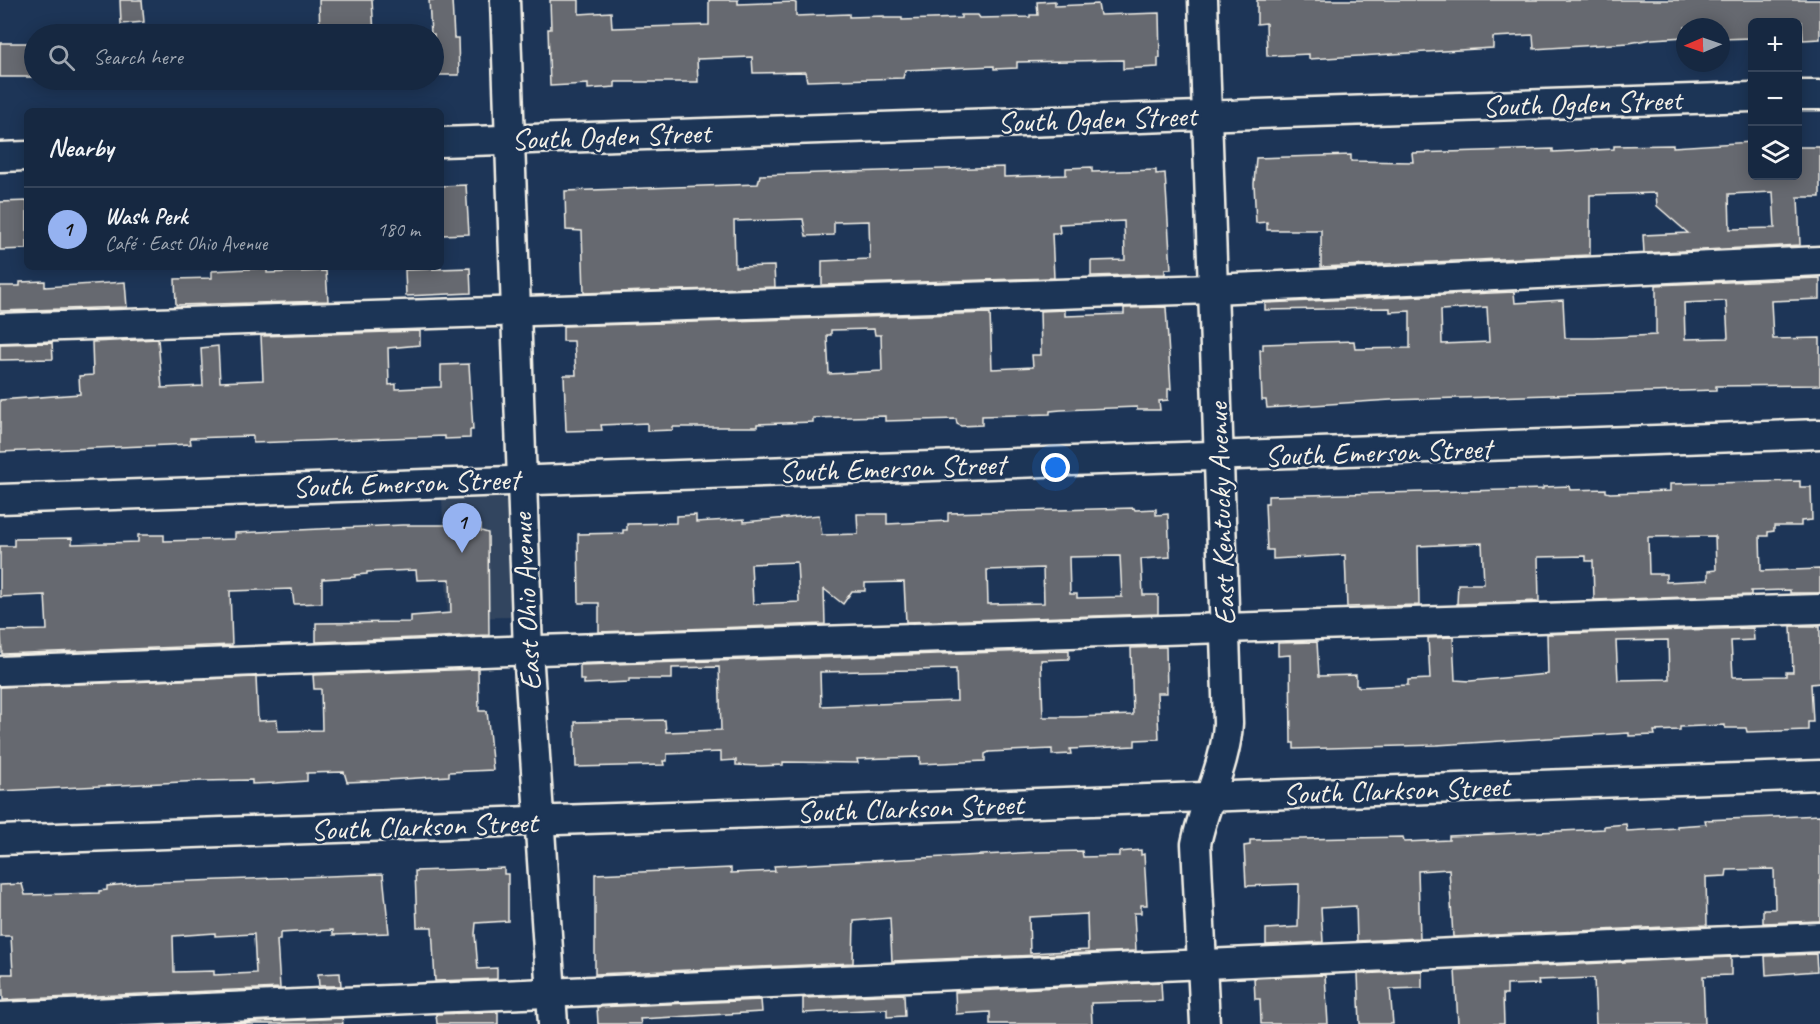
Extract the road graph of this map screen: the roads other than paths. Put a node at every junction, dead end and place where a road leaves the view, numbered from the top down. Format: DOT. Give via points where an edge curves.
graph roads {
  1 [pos="505,0"];
  2 [pos="1203,0"];
  3 [pos="1802,95"];
  4 [pos="1820,95"];
  5 [pos="1748,97"];
  6 [pos="1207,116"];
  7 [pos="510,139"];
  8 [pos="444,142"];
  9 [pos="24,156"];
  10 [pos="0,157"];
  11 [pos="1820,261"];
  12 [pos="1212,289"];
  13 [pos="516,310"];
  14 [pos="0,328"];
  15 [pos="1820,434"];
  16 [pos="1218,458"];
  17 [pos="520,479"];
  18 [pos="0,499"];
  19 [pos="1820,609"];
  20 [pos="1226,628"];
  21 [pos="528,651"];
  22 [pos="0,671"];
  23 [pos="1820,775"];
  24 [pos="1208,797"];
  25 [pos="539,822"];
  26 [pos="0,840"];
  27 [pos="1820,937"];
  28 [pos="1202,965"];
  29 [pos="551,993"];
  30 [pos="0,1017"];
  31 [pos="553,1024"];
  32 [pos="1205,1024"];
  1 -- 7 [label="street, East Ohio Avenue"];
  2 -- 6 [label="street, East Kentucky Avenue"];
  3 -- 4 [label="street"];
  5 -- 6 [label="street, South Ogden Street"];
  6 -- 7 [label="street, South Ogden Street"];
  6 -- 12 [label="street, East Kentucky Avenue"];
  7 -- 8 [label="street, South Ogden Street"];
  7 -- 13 [label="street, East Ohio Avenue"];
  9 -- 10 [label="street"];
  11 -- 12 [label="street"];
  12 -- 13 [label="street"];
  12 -- 16 [label="street, East Kentucky Avenue"];
  13 -- 14 [label="street"];
  13 -- 17 [label="street, East Ohio Avenue"];
  15 -- 16 [label="street, South Emerson Street"];
  16 -- 17 [label="street, South Emerson Street"];
  16 -- 20 [label="street, East Kentucky Avenue"];
  17 -- 18 [label="street, South Emerson Street"];
  17 -- 21 [label="street, East Ohio Avenue"];
  19 -- 20 [label="street"];
  20 -- 21 [label="street"];
  20 -- 24 [label="street, East Kentucky Avenue" via="1227,736"];
  21 -- 22 [label="street"];
  21 -- 25 [label="street, East Ohio Avenue"];
  23 -- 24 [label="street, South Clarkson Street"];
  24 -- 25 [label="street, South Clarkson Street"];
  24 -- 28 [label="street, East Kentucky Avenue" via="1196,852"];
  25 -- 26 [label="street, South Clarkson Street"];
  25 -- 29 [label="street, East Ohio Avenue"];
  27 -- 28 [label="street"];
  28 -- 29 [label="street"];
  28 -- 32 [label="street, East Kentucky Avenue"];
  29 -- 30 [label="street"];
  29 -- 31 [label="street, East Ohio Avenue"];
}
